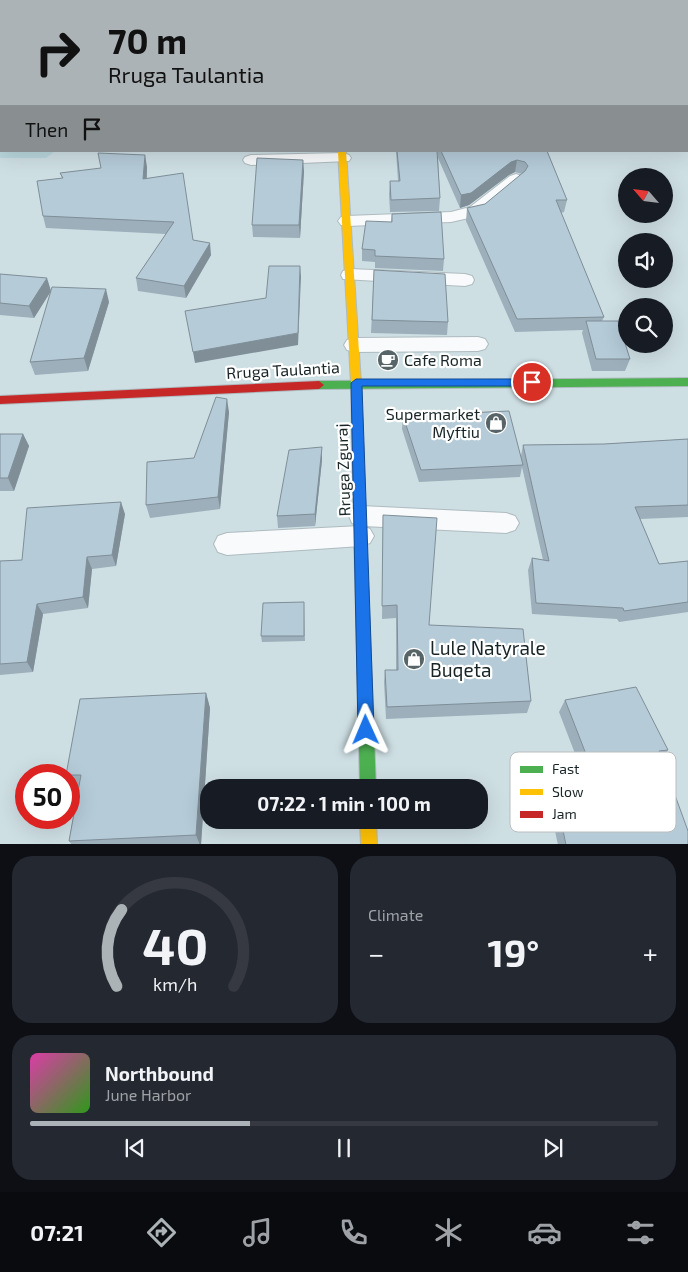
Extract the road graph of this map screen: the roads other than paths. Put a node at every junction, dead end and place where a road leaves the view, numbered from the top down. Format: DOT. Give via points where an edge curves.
graph roads {
  1 [pos="342,155"];
  2 [pos="251,160"];
  3 [pos="516,179"];
  4 [pos="347,221"];
  5 [pos="350,275"];
  6 [pos="465,280"];
  7 [pos="478,344"];
  8 [pos="354,345"];
  9 [pos="688,382"];
  10 [pos="356,383"];
  11 [pos="0,400"];
  12 [pos="506,523"];
  13 [pos="361,526"];
  14 [pos="227,544"];
  15 [pos="368,779"];
  16 [pos="368,829"];
  17 [pos="369,844"];
  1 -- 2 [label="lane"];
  1 -- 4 [label="main road, Rruga Zguraj"];
  3 -- 4 [label="lane" via="476,211 451,217"];
  4 -- 5 [label="main road, Rruga Zguraj"];
  5 -- 6 [label="lane"];
  5 -- 8 [label="main road, Rruga Zguraj"];
  7 -- 8 [label="lane"];
  8 -- 10 [label="main road, Rruga Zguraj"];
  9 -- 10 [label="main road, Rruga Taulantia"];
  10 -- 11 [label="main road, Rruga Taulantia"];
  10 -- 13 [label="main road, Rruga Zguraj"];
  12 -- 13 [label="lane"];
  13 -- 14 [label="lane"];
  13 -- 15 [label="main road, Rruga Zguraj"];
  16 -- 17 [label="main road"];
}
